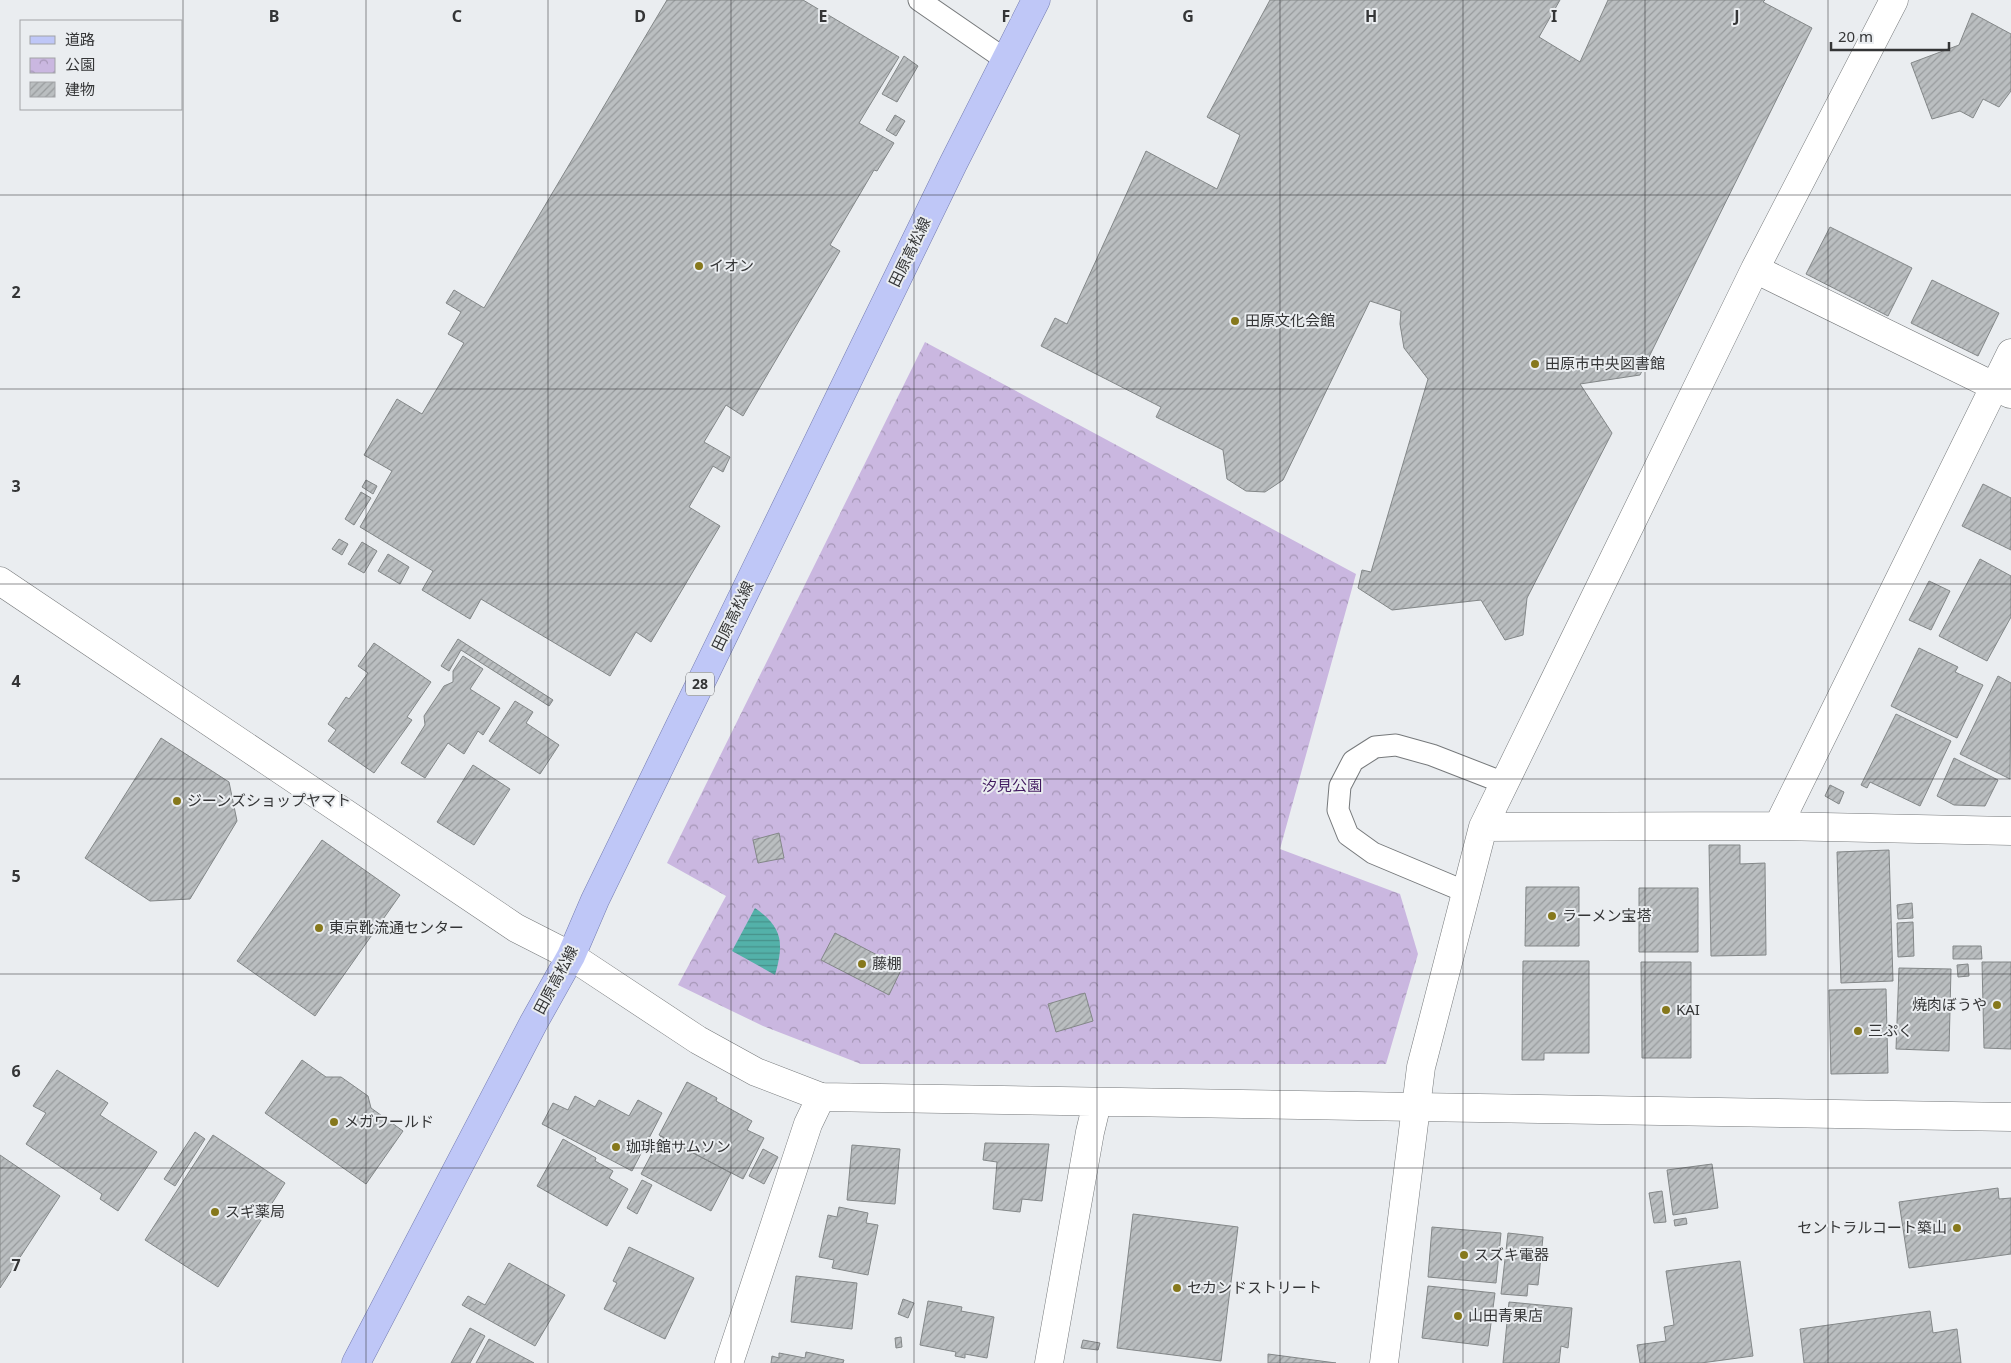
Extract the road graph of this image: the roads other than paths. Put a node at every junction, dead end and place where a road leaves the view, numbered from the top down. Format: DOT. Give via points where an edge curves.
graph roads {
  1 [pos="919,0"];
  2 [pos="1036,0"];
  3 [pos="1894,0"];
  4 [pos="1006,60"];
  5 [pos="1755,269"];
  6 [pos="2011,353"];
  7 [pos="2003,390"];
  8 [pos="0,580"];
  9 [pos="1504,783"];
  10 [pos="1778,826"];
  11 [pos="1483,827"];
  12 [pos="2011,831"];
  13 [pos="1466,892"];
  14 [pos="571,956"];
  15 [pos="821,1098"];
  16 [pos="1097,1103"];
  17 [pos="1415,1108"];
  18 [pos="2011,1117"];
  19 [pos="356,1363"];
  20 [pos="729,1363"];
  21 [pos="1049,1363"];
  22 [pos="1384,1363"];
  1 -- 4 [label="lane"];
  2 -- 4 [label="main road, 田原高松線 / 28"];
  3 -- 5 [label="street"];
  4 -- 14 [label="main road, 田原高松線 / 28" via="595,900"];
  5 -- 7 [label="street"];
  5 -- 9 [label="street"];
  6 -- 7 [label="street"];
  7 -- 10 [label="street"];
  8 -- 14 [label="street" via="516,928"];
  9 -- 11 [label="street"];
  9 -- 13 [label="lane" via="1396,744 1375,748 1353,761 1340,786 1338,810 1348,835 1373,853"];
  10 -- 11 [label="street"];
  10 -- 12 [label="street"];
  11 -- 13 [label="street"];
  13 -- 17 [label="street" via="1421,1067"];
  14 -- 15 [label="street" via="698,1040 756,1072"];
  14 -- 19 [label="main road, 田原高松線 / 28"];
  15 -- 16 [label="street"];
  15 -- 20 [label="street" via="808,1124"];
  16 -- 17 [label="street"];
  16 -- 21 [label="street"];
  17 -- 18 [label="street"];
  17 -- 22 [label="street"];
}
